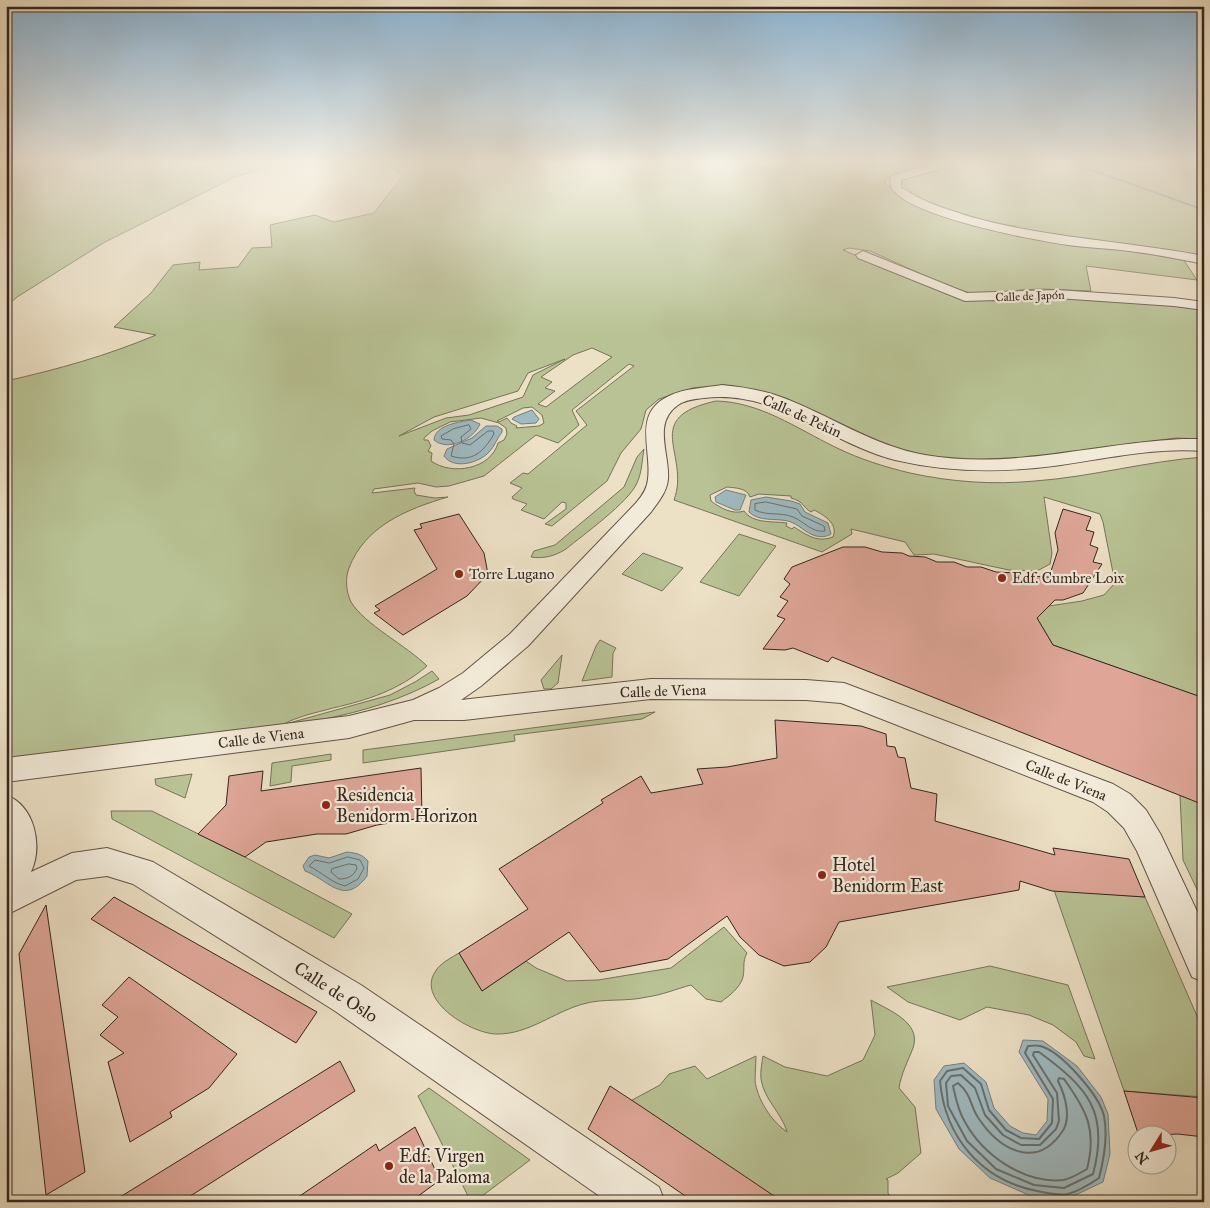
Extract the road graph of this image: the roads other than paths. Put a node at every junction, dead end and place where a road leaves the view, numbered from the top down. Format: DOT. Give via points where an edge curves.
graph roads {
  1 [pos="968,219"];
  2 [pos="863,254"];
  3 [pos="1204,260"];
  4 [pos="1204,306"];
  5 [pos="1204,445"];
  6 [pos="414,710"];
  7 [pos="6,770"];
  8 [pos="6,808"];
  9 [pos="6,890"];
  10 [pos="6,900"];
  11 [pos="1204,965"];
  12 [pos="644,1202"];
  1 -- 3 [label="street" via="1066,241 1128,247"];
  2 -- 4 [label="street, Calle de Japón" via="965,297 1057,294"];
  5 -- 6 [label="street, Calle de Pekin" via="1149,447 1014,466 952,465 918,460 873,447 769,399 747,393 707,391 673,400 662,409 655,422 656,489 642,509 504,654 464,686 439,701"];
  6 -- 7 [label="street, Calle de Viena" via="349,727"];
  6 -- 11 [label="street, Calle de Viena" via="464,710 651,689 844,693 1102,793 1119,803 1135,818 1150,845"];
  8 -- 9 [label="street" via="20,828 19,863"];
  10 -- 12 [label="street, Calle de Oslo" via="72,867 106,862 142,872 348,998"];
}
